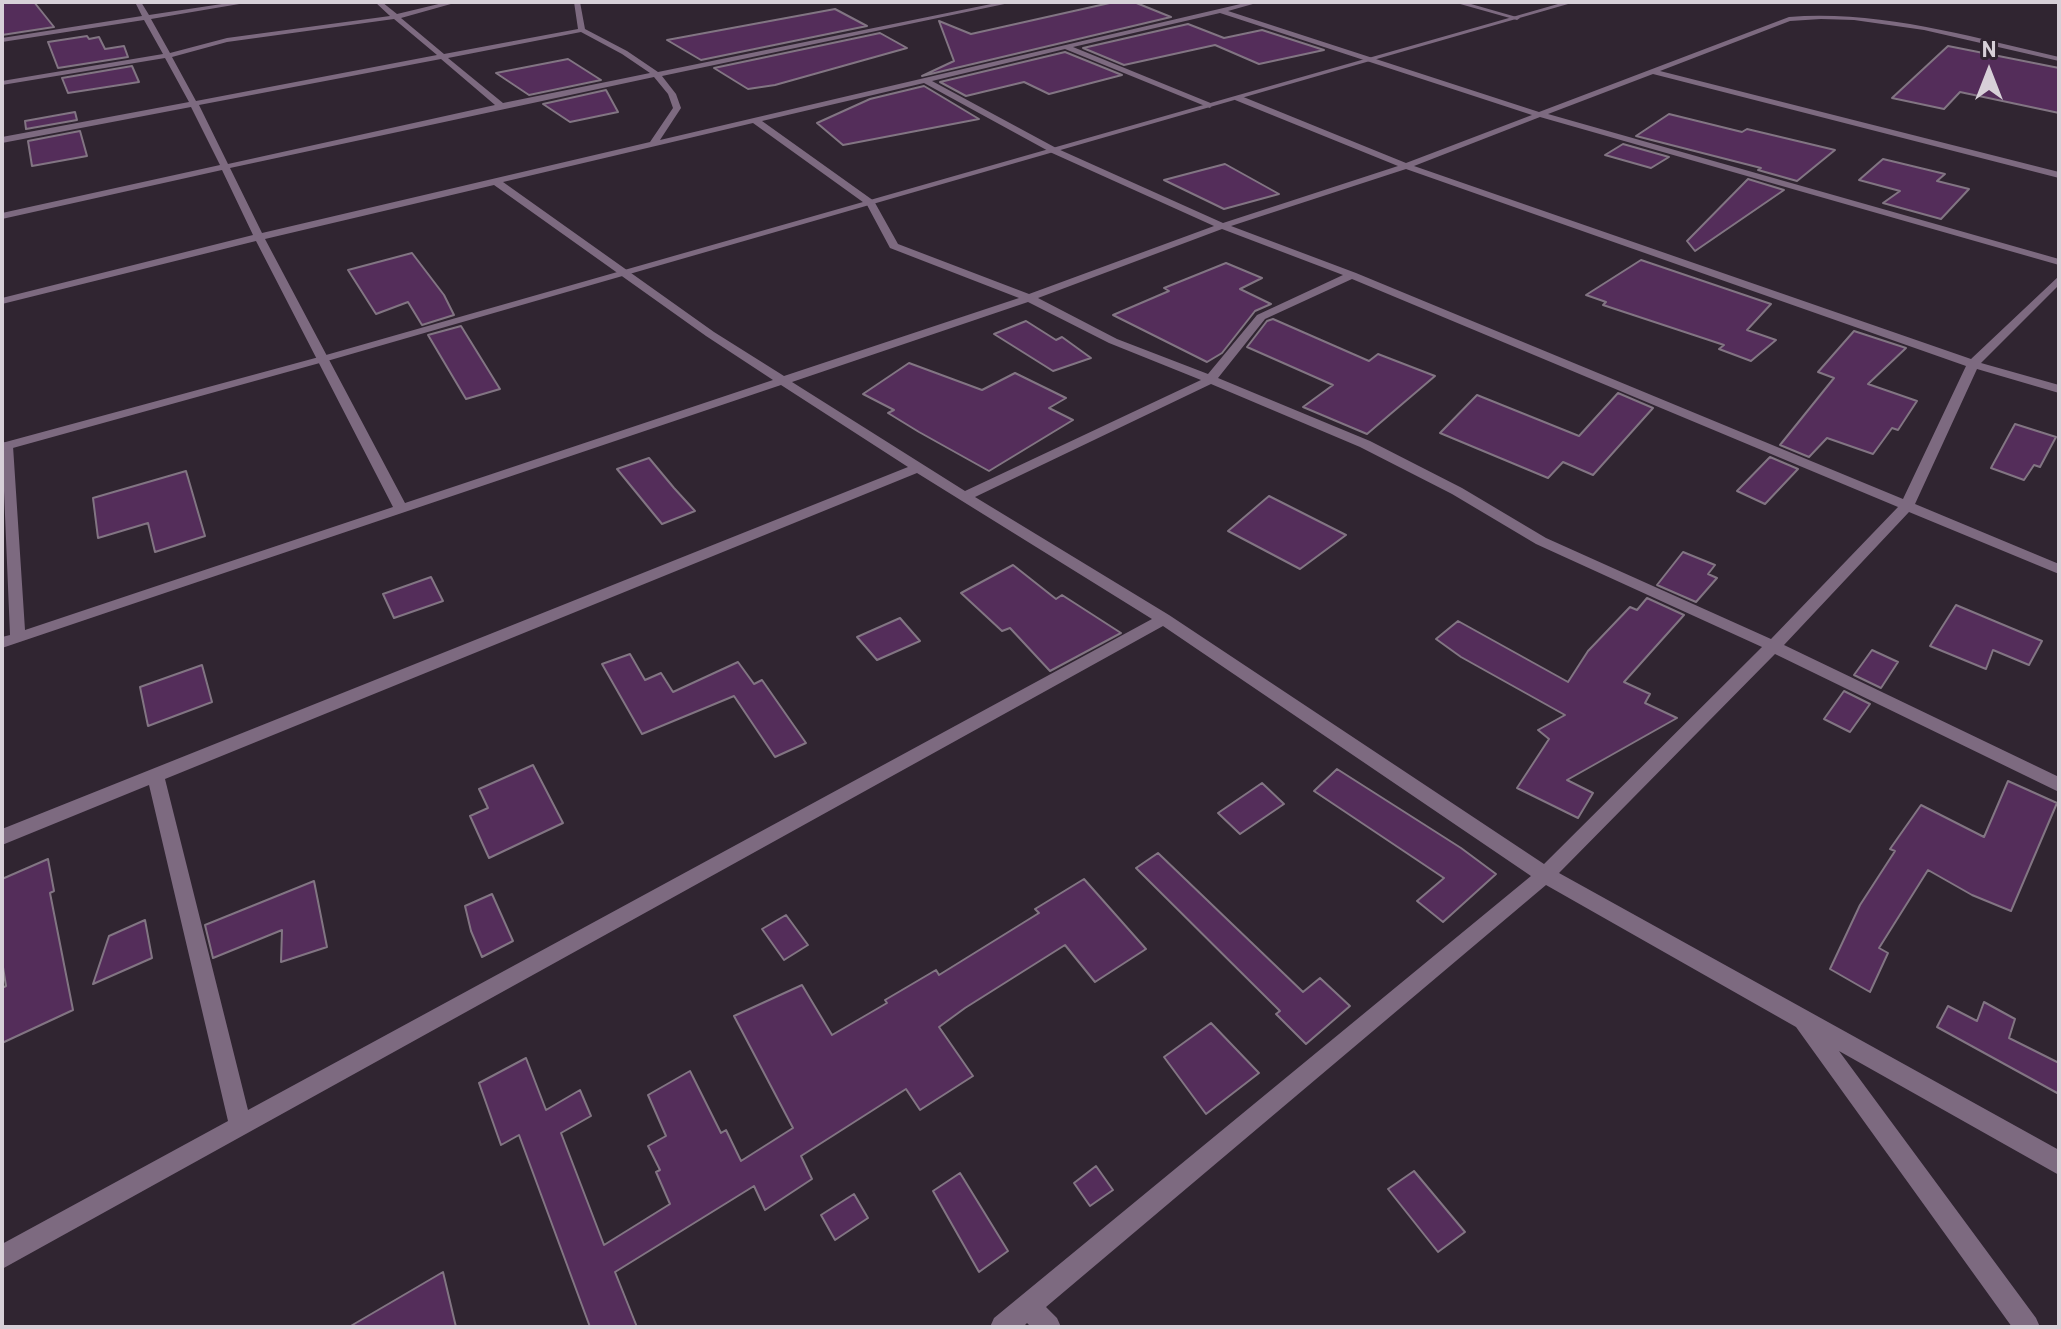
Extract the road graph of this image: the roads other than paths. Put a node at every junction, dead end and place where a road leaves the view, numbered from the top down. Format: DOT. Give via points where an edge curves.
graph roads {
  1 [pos="138,2"];
  2 [pos="248,2"];
  3 [pos="378,2"];
  4 [pos="455,2"];
  5 [pos="577,2"];
  6 [pos="983,2"];
  7 [pos="1011,2"];
  8 [pos="1252,2"];
  9 [pos="1456,2"];
  10 [pos="1572,2"];
  11 [pos="994,5"];
  12 [pos="1219,11"];
  13 [pos="395,17"];
  14 [pos="146,18"];
  15 [pos="1517,18"];
  16 [pos="582,30"];
  17 [pos="2,40"];
  18 [pos="1067,47"];
  19 [pos="166,56"];
  20 [pos="442,58"];
  21 [pos="1370,58"];
  22 [pos="2059,59"];
  23 [pos="1654,72"];
  24 [pos="657,74"];
  25 [pos="926,81"];
  26 [pos="2,83"];
  27 [pos="1238,98"];
  28 [pos="194,104"];
  29 [pos="501,106"];
  30 [pos="1210,106"];
  31 [pos="1537,114"];
  32 [pos="756,121"];
  33 [pos="2,140"];
  34 [pos="652,146"];
  35 [pos="1055,151"];
  36 [pos="1406,166"];
  37 [pos="226,168"];
  38 [pos="2059,175"];
  39 [pos="496,182"];
  40 [pos="871,203"];
  41 [pos="2,216"];
  42 [pos="1222,226"];
  43 [pos="259,237"];
  44 [pos="2059,262"];
  45 [pos="622,273"];
  46 [pos="1352,275"];
  47 [pos="2059,279"];
  48 [pos="1029,298"];
  49 [pos="2,301"];
  50 [pos="323,359"];
  51 [pos="1973,364"];
  52 [pos="783,380"];
  53 [pos="1210,380"];
  54 [pos="2059,389"];
  55 [pos="5,446"];
  56 [pos="918,468"];
  57 [pos="964,497"];
  58 [pos="1907,506"];
  59 [pos="402,510"];
  60 [pos="2059,569"];
  61 [pos="1164,619"];
  62 [pos="18,638"];
  63 [pos="2,643"];
  64 [pos="1773,646"];
  65 [pos="156,776"];
  66 [pos="2059,785"];
  67 [pos="2,837"];
  68 [pos="1545,875"];
  69 [pos="1801,1018"];
  70 [pos="241,1126"];
  71 [pos="2059,1163"];
  72 [pos="2,1257"];
  73 [pos="1028,1306"];
  74 [pos="1003,1327"];
  75 [pos="1048,1327"];
  76 [pos="2027,1327"];
  1 -- 14 [label="street"];
  2 -- 14 [label="street"];
  3 -- 13 [label="street"];
  4 -- 13 [label="street"];
  5 -- 16 [label="street"];
  6 -- 11 [label="street"];
  7 -- 11 [label="street"];
  8 -- 12 [label="street"];
  9 -- 15 [label="street"];
  10 -- 15 [label="street"];
  11 -- 24 [label="street"];
  12 -- 18 [label="street"];
  12 -- 21 [label="street"];
  13 -- 19 [label="street" via="227,40"];
  13 -- 20 [label="street"];
  14 -- 17 [label="street"];
  14 -- 19 [label="street"];
  15 -- 21 [label="street"];
  16 -- 20 [label="street"];
  16 -- 24 [label="street"];
  18 -- 25 [label="street"];
  18 -- 30 [label="street"];
  19 -- 26 [label="street"];
  19 -- 28 [label="street"];
  20 -- 28 [label="street"];
  20 -- 29 [label="street"];
  21 -- 27 [label="street"];
  21 -- 31 [label="street"];
  22 -- 23 [label="street" via="1877,20 1823,14 1789,19"];
  23 -- 31 [label="street"];
  23 -- 38 [label="street"];
  24 -- 29 [label="street"];
  24 -- 34 [label="street" via="677,108"];
  25 -- 32 [label="street"];
  25 -- 35 [label="street"];
  27 -- 30 [label="street"];
  27 -- 36 [label="street"];
  28 -- 33 [label="street"];
  28 -- 37 [label="street"];
  29 -- 37 [label="street"];
  30 -- 35 [label="street"];
  31 -- 36 [label="street"];
  31 -- 44 [label="street"];
  32 -- 34 [label="street"];
  32 -- 40 [label="street"];
  34 -- 39 [label="street"];
  35 -- 40 [label="street"];
  35 -- 42 [label="street"];
  36 -- 42 [label="street"];
  36 -- 51 [label="street"];
  37 -- 41 [label="street"];
  37 -- 43 [label="street"];
  39 -- 43 [label="street"];
  39 -- 45 [label="street"];
  40 -- 45 [label="street"];
  40 -- 48 [label="street" via="894,246"];
  42 -- 46 [label="street"];
  42 -- 48 [label="street"];
  43 -- 49 [label="street"];
  43 -- 50 [label="street"];
  45 -- 50 [label="street"];
  45 -- 52 [label="street"];
  46 -- 53 [label="street" via="1261,317"];
  46 -- 58 [label="street"];
  47 -- 51 [label="street"];
  48 -- 52 [label="street"];
  48 -- 53 [label="street" via="1113,341"];
  50 -- 55 [label="street"];
  50 -- 59 [label="street"];
  51 -- 54 [label="street"];
  51 -- 58 [label="street"];
  52 -- 56 [label="street"];
  52 -- 59 [label="street"];
  53 -- 57 [label="street"];
  53 -- 64 [label="street" via="1365,444 1541,541"];
  55 -- 62 [label="street"];
  56 -- 57 [label="street"];
  56 -- 65 [label="street"];
  57 -- 61 [label="street"];
  58 -- 60 [label="street"];
  58 -- 64 [label="street"];
  59 -- 62 [label="street"];
  61 -- 68 [label="street"];
  61 -- 70 [label="street"];
  62 -- 63 [label="street"];
  64 -- 66 [label="street"];
  64 -- 68 [label="street"];
  65 -- 67 [label="street"];
  65 -- 70 [label="street"];
  68 -- 69 [label="street"];
  68 -- 73 [label="street"];
  69 -- 71 [label="street"];
  69 -- 76 [label="street"];
  70 -- 72 [label="street"];
  73 -- 74 [label="street"];
  73 -- 75 [label="street"];
}
